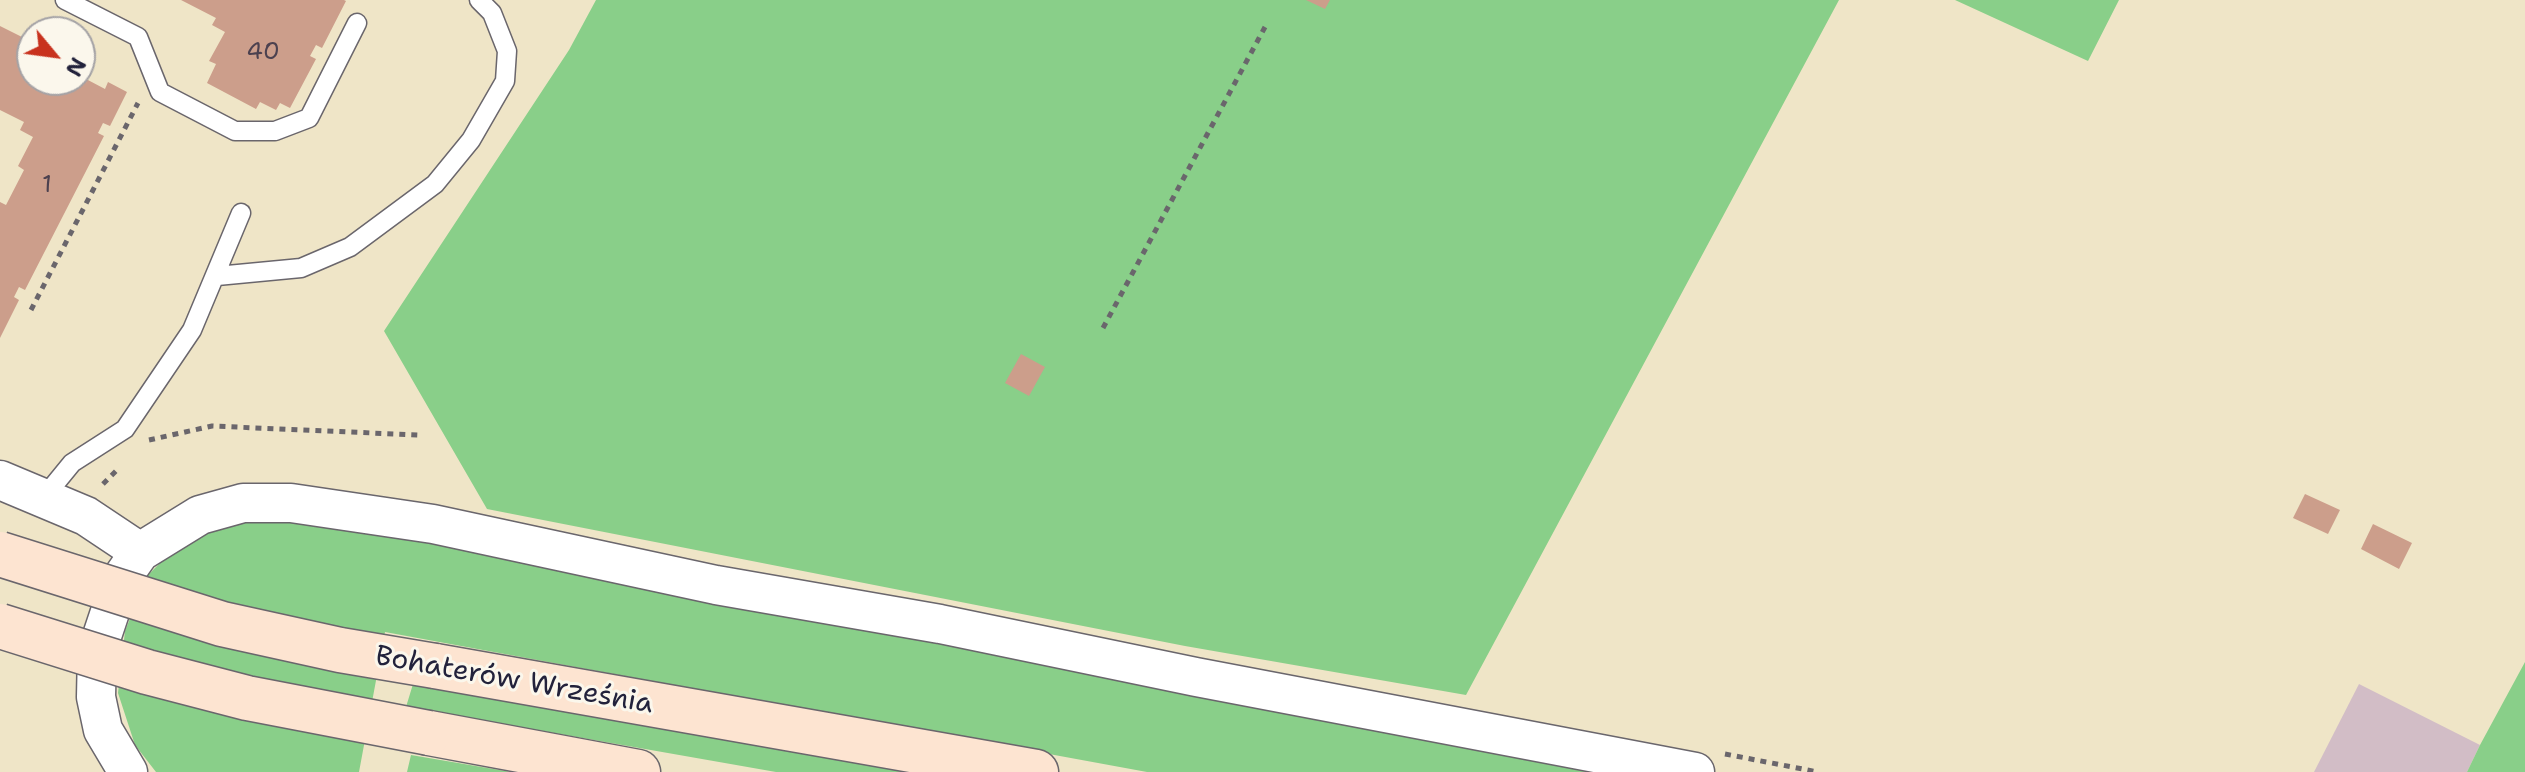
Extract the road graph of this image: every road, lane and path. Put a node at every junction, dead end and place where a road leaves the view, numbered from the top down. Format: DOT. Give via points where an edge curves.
graph roads {
  1 [pos="65,0"];
  2 [pos="479,0"];
  3 [pos="357,23"];
  4 [pos="1265,27"];
  5 [pos="153,74"];
  6 [pos="241,213"];
  7 [pos="217,276"];
  8 [pos="31,310"];
  9 [pos="1103,328"];
  10 [pos="418,435"];
  11 [pos="145,441"];
  12 [pos="125,461"];
  13 [pos="0,480"];
  14 [pos="61,504"];
  15 [pos="140,552"];
  16 [pos="0,554"];
  17 [pos="0,626"];
  18 [pos="128,772"];
  19 [pos="638,772"];
  20 [pos="1036,772"];
  21 [pos="1695,772"];
  1 -- 5 [label="lane" via="138,37"];
  2 -- 7 [label="lane" via="492,13 507,51 505,81 471,140 435,184 350,247 301,268"];
  3 -- 5 [label="lane" via="309,118 288,128 235,131 160,92"];
  4 -- 9 [label="path"];
  5 -- 8 [label="path"];
  6 -- 7 [label="lane"];
  7 -- 14 [label="lane" via="192,330 125,429 72,463"];
  10 -- 11 [label="path" via="212,426"];
  12 -- 14 [label="path"];
  13 -- 14 [label="street"];
  14 -- 15 [label="street"];
  15 -- 18 [label="street" via="121,579 97,651 96,697 103,730"];
  15 -- 21 [label="street" via="200,515 243,503 291,503 433,524 716,585"];
  16 -- 20 [label="main road, Bohaterów Września, bridge" via="222,624 340,650"];
  17 -- 19 [label="main road, bridge" via="223,692"];
}
